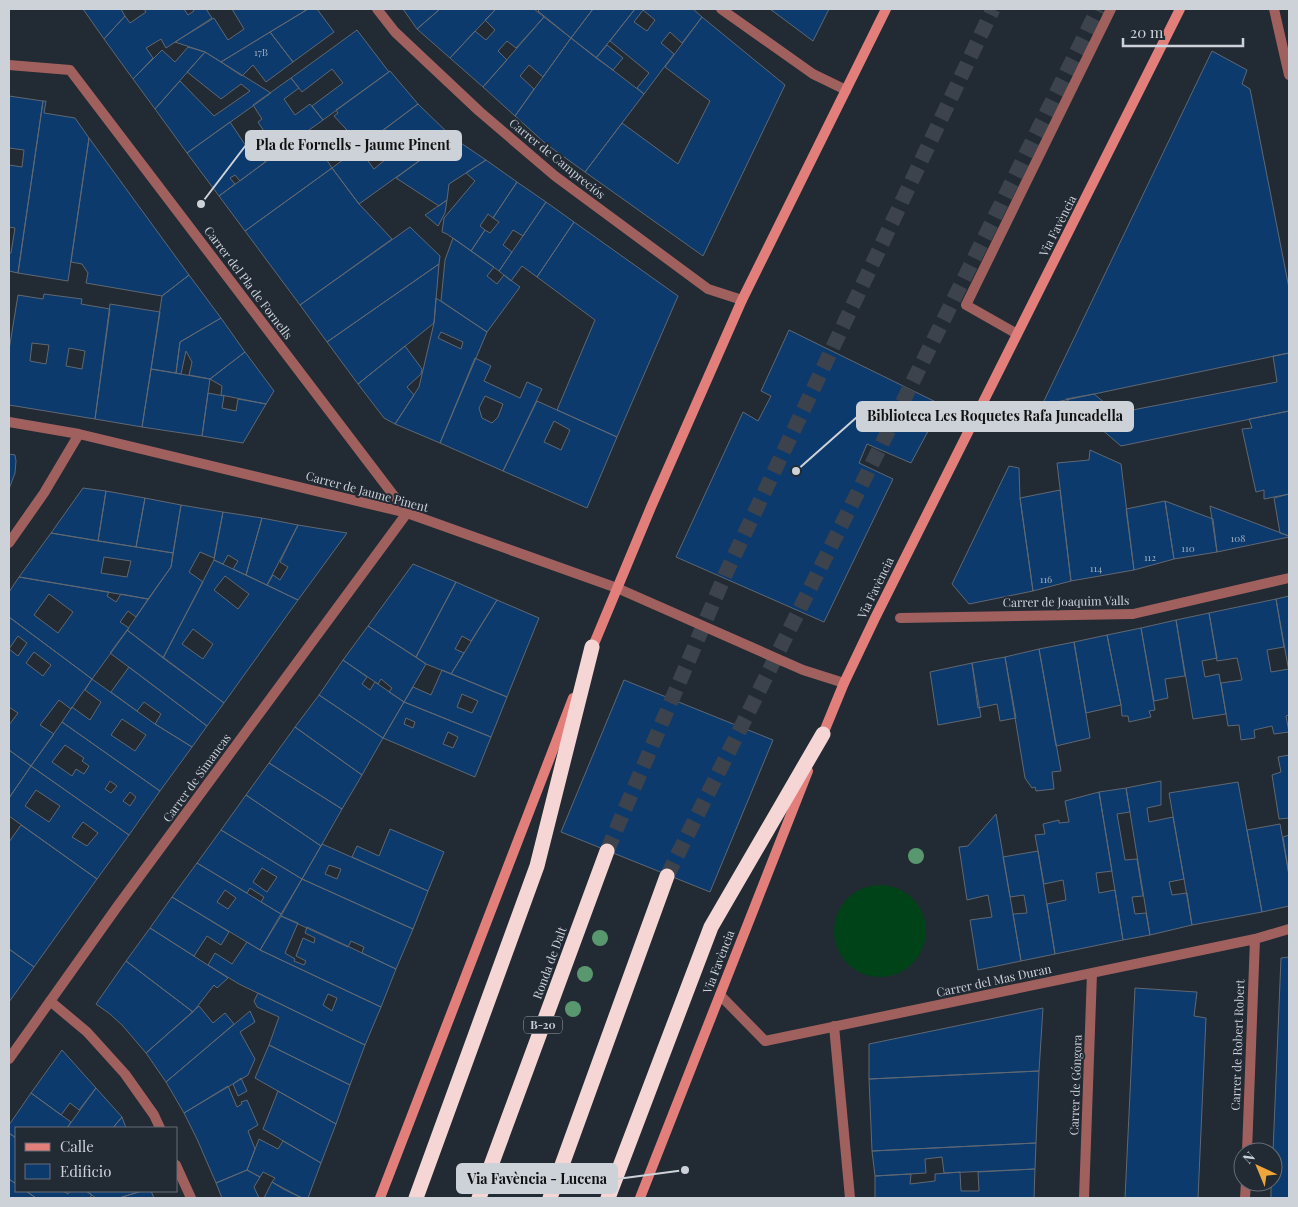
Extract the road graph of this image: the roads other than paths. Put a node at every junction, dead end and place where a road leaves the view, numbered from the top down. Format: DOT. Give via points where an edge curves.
graph roads {
  1 [pos="377,9"];
  2 [pos="722,9"];
  3 [pos="886,9"];
  4 [pos="1111,9"];
  5 [pos="1180,9"];
  6 [pos="1274,9"];
  7 [pos="9,64"];
  8 [pos="1289,76"];
  9 [pos="846,90"];
  10 [pos="742,300"];
  11 [pos="1017,334"];
  12 [pos="9,422"];
  13 [pos="79,434"];
  14 [pos="407,513"];
  15 [pos="9,543"];
  16 [pos="1289,578"];
  17 [pos="617,588"];
  18 [pos="900,618"];
  19 [pos="592,647"];
  20 [pos="844,683"];
  21 [pos="823,734"];
  22 [pos="607,851"];
  23 [pos="667,876"];
  24 [pos="1289,929"];
  25 [pos="1255,939"];
  26 [pos="1092,974"];
  27 [pos="720,995"];
  28 [pos="50,1001"];
  29 [pos="834,1026"];
  30 [pos="9,1059"];
  31 [pos="160,1127"];
  32 [pos="1247,1142"];
  33 [pos="178,1169"];
  34 [pos="191,1198"];
  35 [pos="380,1198"];
  36 [pos="416,1198"];
  37 [pos="479,1198"];
  38 [pos="550,1198"];
  39 [pos="608,1198"];
  40 [pos="640,1198"];
  41 [pos="850,1198"];
  42 [pos="1084,1198"];
  1 -- 10 [label="street, Carrer de Campreciós" via="395,32 458,92 555,176 708,289"];
  2 -- 9 [label="street" via="813,74"];
  3 -- 9 [label="street"];
  4 -- 11 [label="street" via="966,305"];
  5 -- 11 [label="street, Via Favència"];
  6 -- 8 [label="street"];
  7 -- 14 [label="street, Carrer del Pla de Fornells" via="70,70"];
  9 -- 10 [label="street"];
  10 -- 17 [label="street"];
  11 -- 20 [label="street, Via Favència"];
  12 -- 13 [label="street, Carrer de Jaume Pinent"];
  13 -- 14 [label="street, Carrer de Jaume Pinent"];
  13 -- 15 [label="street"];
  14 -- 17 [label="street, Carrer de Jaume Pinent"];
  14 -- 28 [label="street, Carrer de Simancas"];
  16 -- 18 [label="street, Carrer de Joaquim Valls" via="1133,614"];
  17 -- 19 [label="street"];
  17 -- 20 [label="street, Carrer de Jaume Pinent" via="803,670"];
  19 -- 35 [label="street"];
  19 -- 36 [label="highway" via="537,866"];
  20 -- 21 [label="street, Via Favència"];
  21 -- 27 [label="street, Via Favència"];
  21 -- 39 [label="highway" via="711,927"];
  22 -- 37 [label="highway, Ronda de Dalt / B-20"];
  23 -- 38 [label="highway"];
  24 -- 25 [label="street, Carrer del Mas Duran"];
  25 -- 26 [label="street, Carrer del Mas Duran"];
  25 -- 32 [label="street, Carrer de Robert Robert"];
  26 -- 29 [label="street, Carrer del Mas Duran"];
  26 -- 42 [label="street, Carrer de Góngora"];
  27 -- 29 [label="street, Carrer del Mas Duran" via="765,1040"];
  27 -- 40 [label="street, Via Favència"];
  28 -- 30 [label="street, Carrer de Simancas"];
  28 -- 31 [label="street" via="87,1032 125,1074"];
  29 -- 41 [label="street"];
  33 -- 34 [label="street"];
}
